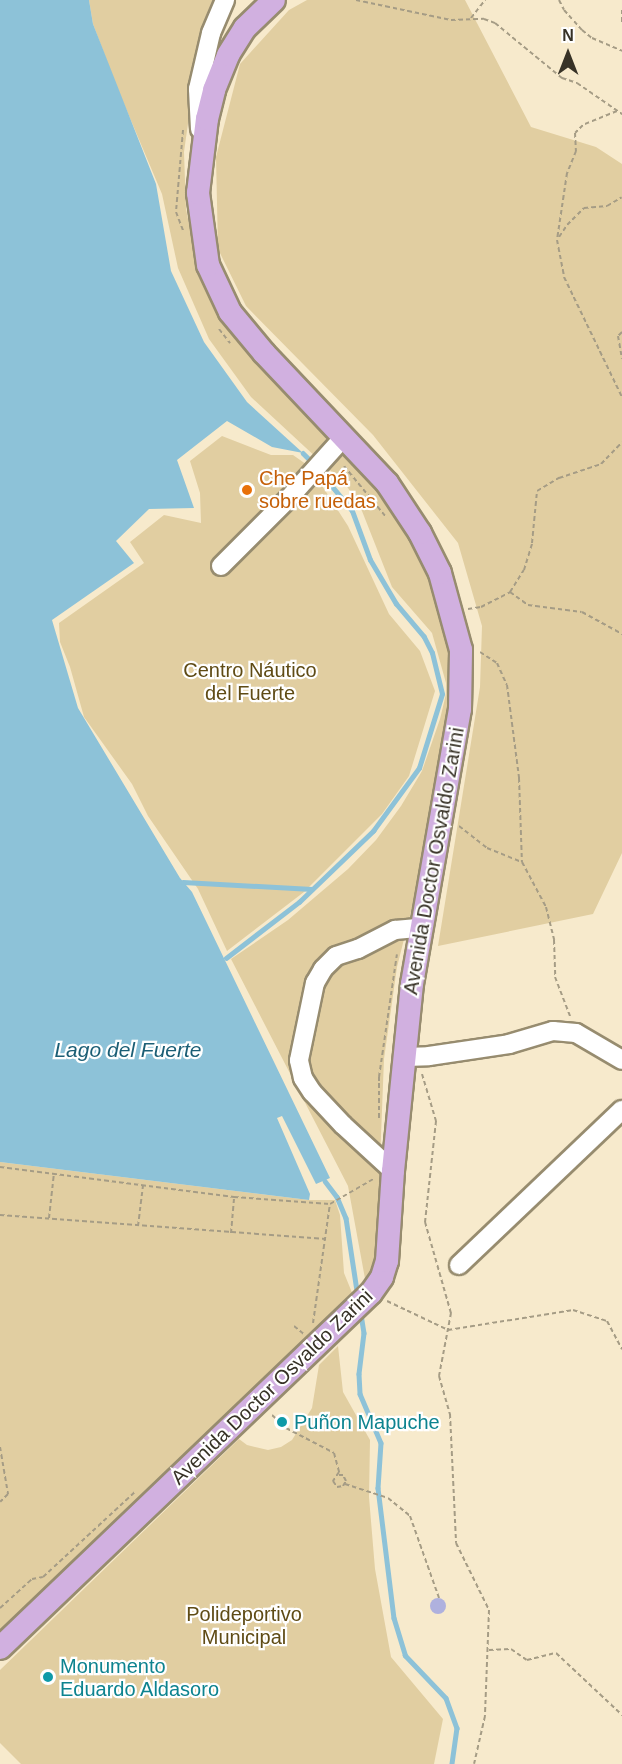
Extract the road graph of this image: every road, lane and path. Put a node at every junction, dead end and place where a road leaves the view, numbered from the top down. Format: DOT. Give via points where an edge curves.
graph roads {
  1 [pos="225,0"];
  2 [pos="274,0"];
  3 [pos="356,0"];
  4 [pos="485,0"];
  5 [pos="559,0"];
  6 [pos="622,10"];
  7 [pos="471,18"];
  8 [pos="622,22"];
  9 [pos="622,51"];
  10 [pos="617,111"];
  11 [pos="622,114"];
  12 [pos="183,129"];
  13 [pos="201,152"];
  14 [pos="622,196"];
  15 [pos="186,239"];
  16 [pos="557,240"];
  17 [pos="217,323"];
  18 [pos="622,332"];
  19 [pos="237,350"];
  20 [pos="622,359"];
  21 [pos="622,397"];
  22 [pos="622,442"];
  23 [pos="334,447"];
  24 [pos="388,520"];
  25 [pos="221,566"];
  26 [pos="510,592"];
  27 [pos="454,623"];
  28 [pos="622,634"];
  29 [pos="441,815"];
  30 [pos="522,862"];
  31 [pos="412,929"];
  32 [pos="576,1033"];
  33 [pos="405,1057"];
  34 [pos="622,1060"];
  35 [pos="622,1110"];
  36 [pos="379,1128"];
  37 [pos="0,1167"];
  38 [pos="393,1171"];
  39 [pos="54,1173"];
  40 [pos="143,1185"];
  41 [pos="377,1187"];
  42 [pos="234,1197"];
  43 [pos="330,1204"];
  44 [pos="0,1215"];
  45 [pos="49,1219"];
  46 [pos="138,1226"];
  47 [pos="231,1233"];
  48 [pos="326,1239"];
  49 [pos="459,1265"];
  50 [pos="371,1293"];
  51 [pos="313,1327"];
  52 [pos="448,1330"];
  53 [pos="622,1349"];
  54 [pos="258,1402"];
  55 [pos="0,1447"];
  56 [pos="338,1475"];
  57 [pos="345,1484"];
  58 [pos="0,1502"];
  59 [pos="439,1598"];
  60 [pos="0,1648"];
  61 [pos="489,1650"];
  62 [pos="622,1715"];
  63 [pos="474,1764"];
  1 -- 13 [label="street, Avenida Doctor Osvaldo Zarini" via="211,33 198,89"];
  2 -- 13 [label="main road" via="255,16 228,55 214,90"];
  3 -- 7 [label="path" via="451,20"];
  4 -- 7 [label="path"];
  5 -- 9 [label="path" via="582,30"];
  6 -- 8 [label="path"];
  7 -- 10 [label="path" via="495,23 562,78 577,83"];
  10 -- 11 [label="path"];
  10 -- 16 [label="path" via="583,125 575,133 576,151 567,173"];
  12 -- 15 [label="path" via="177,212"];
  13 -- 23 [label="main road, Avenida Doctor Osvaldo Zarini" via="200,220 214,283 230,312"];
  14 -- 16 [label="path" via="607,206 584,207"];
  16 -- 21 [label="path" via="564,277"];
  17 -- 19 [label="path"];
  18 -- 20 [label="path" via="618,336"];
  22 -- 26 [label="path" via="601,464 559,478 537,491 532,543 524,570"];
  23 -- 24 [label="path"];
  23 -- 25 [label="street"];
  23 -- 27 [label="main road, Avenida Doctor Osvaldo Zarini" via="387,483 420,533 440,573"];
  26 -- 27 [label="path"];
  26 -- 28 [label="path" via="528,605 582,612"];
  27 -- 29 [label="main road, Avenida Doctor Osvaldo Zarini" via="461,650 460,709"];
  27 -- 30 [label="path" via="497,663 507,685 519,778"];
  29 -- 30 [label="path" via="487,848"];
  29 -- 31 [label="main road, Avenida Doctor Osvaldo Zarini"];
  30 -- 32 [label="path" via="546,907 554,940 555,977"];
  31 -- 33 [label="main road, Avenida Doctor Osvaldo Zarini"];
  31 -- 36 [label="path" via="393,972 379,1077"];
  31 -- 38 [label="street" via="395,930 336,956 323,969 315,983 298,1060 312,1092"];
  32 -- 33 [label="street" via="553,1031 510,1044"];
  32 -- 34 [label="street"];
  33 -- 38 [label="main road, Avenida Doctor Osvaldo Zarini"];
  33 -- 52 [label="path" via="424,1077 436,1120 424,1222 451,1313"];
  35 -- 49 [label="street"];
  37 -- 39 [label="path"];
  38 -- 50 [label="main road, Avenida Doctor Osvaldo Zarini" via="387,1261"];
  39 -- 40 [label="path"];
  39 -- 45 [label="path"];
  40 -- 42 [label="path"];
  40 -- 46 [label="path"];
  41 -- 43 [label="path" via="377,1176"];
  42 -- 43 [label="path"];
  42 -- 47 [label="path"];
  43 -- 48 [label="path"];
  44 -- 45 [label="path"];
  45 -- 46 [label="path"];
  46 -- 47 [label="path"];
  47 -- 48 [label="path"];
  48 -- 51 [label="path"];
  50 -- 52 [label="path"];
  50 -- 54 [label="main road, Avenida Doctor Osvaldo Zarini"];
  52 -- 53 [label="path" via="573,1310 608,1321"];
  52 -- 61 [label="path" via="439,1376 450,1414 456,1542 489,1610"];
  54 -- 56 [label="path" via="286,1428 334,1453"];
  54 -- 60 [label="main road, Avenida Doctor Osvaldo Zarini"];
  55 -- 58 [label="path" via="8,1494"];
  56 -- 57 [label="path" via="343,1475"];
  56 -- 57 [label="path" via="333,1481 337,1486"];
  57 -- 59 [label="path" via="388,1498 410,1516"];
  61 -- 62 [label="path" via="511,1649 527,1660 556,1653"];
  61 -- 63 [label="path" via="485,1716"];
}
